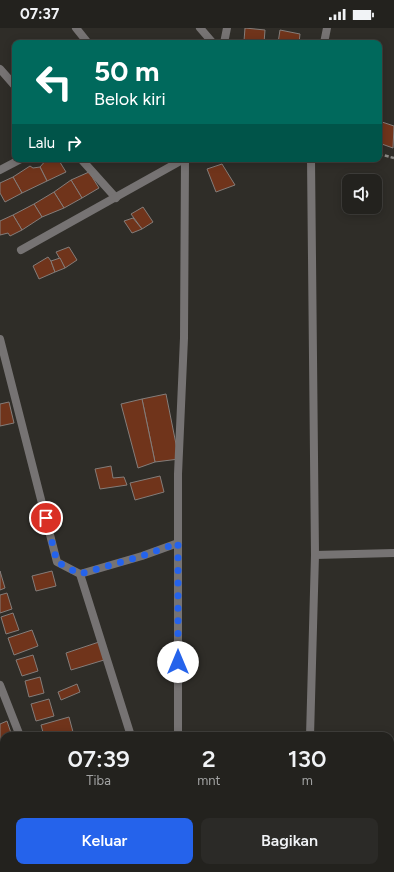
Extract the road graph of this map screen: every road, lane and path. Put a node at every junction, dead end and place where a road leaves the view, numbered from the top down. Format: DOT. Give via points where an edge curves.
graph roads {
  1 [pos="76,28"];
  2 [pos="200,28"];
  3 [pos="228,28"];
  4 [pos="327,28"];
  5 [pos="86,40"];
  6 [pos="210,40"];
  7 [pos="225,40"];
  8 [pos="325,40"];
  9 [pos="0,69"];
  10 [pos="12,83"];
  11 [pos="382,155"];
  12 [pos="394,158"];
  13 [pos="15,162"];
  14 [pos="83,162"];
  15 [pos="179,162"];
  16 [pos="184,162"];
  17 [pos="311,162"];
  18 [pos="0,170"];
  19 [pos="116,198"];
  20 [pos="21,250"];
  21 [pos="0,339"];
  22 [pos="178,543"];
  23 [pos="394,553"];
  24 [pos="315,554"];
  25 [pos="80,574"];
  26 [pos="0,685"];
  27 [pos="18,732"];
  28 [pos="130,732"];
  29 [pos="178,732"];
  30 [pos="310,732"];
  1 -- 5 [label="street"];
  2 -- 6 [label="street"];
  3 -- 7 [label="street"];
  4 -- 8 [label="street"];
  9 -- 10 [label="street"];
  11 -- 12 [label="path"];
  13 -- 18 [label="street"];
  14 -- 19 [label="street"];
  15 -- 19 [label="street"];
  16 -- 22 [label="street" via="184,338 178,474"];
  17 -- 24 [label="street"];
  19 -- 20 [label="street"];
  21 -- 25 [label="street" via="57,562"];
  22 -- 25 [label="street"];
  22 -- 29 [label="street"];
  23 -- 24 [label="street"];
  24 -- 30 [label="street"];
  25 -- 28 [label="street"];
  26 -- 27 [label="street"];
}
